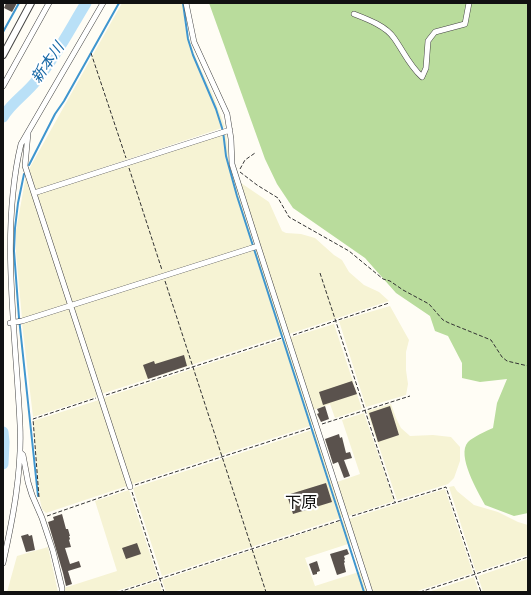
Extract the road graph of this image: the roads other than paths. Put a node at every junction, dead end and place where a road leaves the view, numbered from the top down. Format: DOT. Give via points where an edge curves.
graph roads {
  1 [pos="31,3"];
  2 [pos="49,3"];
  3 [pos="103,3"];
  4 [pos="186,3"];
  5 [pos="469,3"];
  6 [pos="354,14"];
  7 [pos="3,55"];
  8 [pos="3,86"];
  9 [pos="29,130"];
  10 [pos="230,130"];
  11 [pos="34,193"];
  12 [pos="6,208"];
  13 [pos="258,246"];
  14 [pos="5,263"];
  15 [pos="70,306"];
  16 [pos="10,323"];
  17 [pos="20,452"];
  18 [pos="130,487"];
  19 [pos="3,563"];
  20 [pos="62,592"];
  21 [pos="370,592"];
  1 -- 7 [label="street"];
  2 -- 8 [label="street"];
  3 -- 9 [label="street"];
  4 -- 10 [label="street" via="194,42 227,114"];
  5 -- 6 [label="street" via="464,24 435,32 428,41 426,68 422,77 412,68 394,36"];
  9 -- 11 [label="street" via="25,166"];
  9 -- 12 [label="street" via="14,161"];
  10 -- 11 [label="street"];
  10 -- 13 [label="street" via="232,164 237,172"];
  11 -- 15 [label="street"];
  13 -- 15 [label="street"];
  13 -- 21 [label="street"];
  14 -- 16 [label="street"];
  15 -- 16 [label="street"];
  15 -- 18 [label="street"];
  16 -- 17 [label="street" via="20,425"];
  17 -- 19 [label="street" via="14,514"];
  17 -- 20 [label="street" via="42,518"];
}
